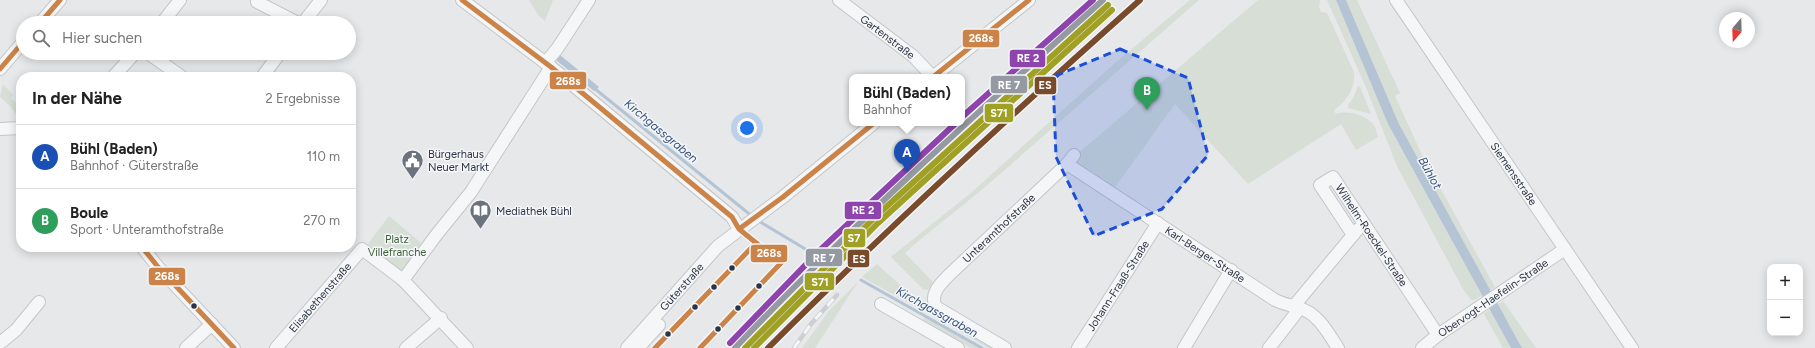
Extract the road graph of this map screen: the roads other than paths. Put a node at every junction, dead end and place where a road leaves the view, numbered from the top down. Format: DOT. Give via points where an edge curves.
graph roads {
  1 [pos="60,0"];
  2 [pos="180,0"];
  3 [pos="321,0"];
  4 [pos="462,0"];
  5 [pos="589,0"];
  6 [pos="839,0"];
  7 [pos="1029,0"];
  8 [pos="1396,0"];
  9 [pos="255,1"];
  10 [pos="852,4"];
  11 [pos="46,16"];
  12 [pos="167,16"];
  13 [pos="284,16"];
  14 [pos="308,16"];
  15 [pos="16,50"];
  16 [pos="551,58"];
  17 [pos="130,60"];
  18 [pos="158,60"];
  19 [pos="275,60"];
  20 [pos="0,69"];
  21 [pos="120,72"];
  22 [pos="175,72"];
  23 [pos="266,72"];
  24 [pos="930,74"];
  25 [pos="937,74"];
  26 [pos="870,126"];
  27 [pos="16,128"];
  28 [pos="0,129"];
  29 [pos="1070,158"];
  30 [pos="749,223"];
  31 [pos="1158,223"];
  32 [pos="1363,223"];
  33 [pos="1353,235"];
  34 [pos="1565,249"];
  35 [pos="146,252"];
  36 [pos="1231,270"];
  37 [pos="403,280"];
  38 [pos="39,302"];
  39 [pos="881,304"];
  40 [pos="1297,307"];
  41 [pos="440,318"];
  42 [pos="212,324"];
  43 [pos="1438,335"];
  44 [pos="0,343"];
  45 [pos="186,348"];
  46 [pos="234,348"];
  47 [pos="276,348"];
  48 [pos="406,348"];
  49 [pos="467,348"];
  50 [pos="627,348"];
  51 [pos="638,348"];
  52 [pos="958,348"];
  53 [pos="1004,348"];
  54 [pos="1078,348"];
  55 [pos="1184,348"];
  56 [pos="1269,348"];
  57 [pos="1338,348"];
  58 [pos="1422,348"];
  59 [pos="1632,348"];
  1 -- 11 [label="street"];
  2 -- 12 [label="street"];
  3 -- 14 [label="street"];
  4 -- 16 [label="street"];
  5 -- 16 [label="street"];
  6 -- 10 [label="street, Gartenstraße"];
  7 -- 25 [label="street"];
  8 -- 34 [label="street, Siemensstraße"];
  9 -- 13 [label="street"];
  10 -- 24 [label="street, Gartenstraße"];
  15 -- 20 [label="street"];
  16 -- 30 [label="street" via="732,217"];
  16 -- 37 [label="street" via="471,192"];
  17 -- 21 [label="street"];
  18 -- 22 [label="street"];
  19 -- 23 [label="street"];
  26 -- 30 [label="street, Güterstraße"];
  27 -- 28 [label="street"];
  29 -- 31 [label="street, Karl-Berger-Straße"];
  29 -- 53 [label="street, Unteramthofstraße" via="946,278 934,293 933,302 936,307"];
  30 -- 50 [label="street, Güterstraße" via="718,246"];
  30 -- 51 [label="street, Güterstraße"];
  31 -- 36 [label="street, Karl-Berger-Straße"];
  31 -- 54 [label="street, Johann-Fraaß-Straße"];
  32 -- 33 [label="street"];
  32 -- 33 [label="street, Wilhelm-Roeckel-Straße" via="1333,178 1320,185"];
  32 -- 43 [label="street, Wilhelm-Roeckel-Straße"];
  33 -- 40 [label="street"];
  34 -- 43 [label="street, Obervogt-Haefelin-Straße"];
  34 -- 59 [label="street, Siemensstraße"];
  35 -- 42 [label="street"];
  36 -- 40 [label="street, Karl-Berger-Straße" via="1276,300"];
  36 -- 55 [label="street"];
  37 -- 41 [label="street"];
  37 -- 47 [label="street, Elisabethenstraße" via="362,249"];
  38 -- 44 [label="street" via="16,330"];
  39 -- 52 [label="street"];
  40 -- 56 [label="street"];
  40 -- 57 [label="street, Karl-Berger-Straße" via="1314,316 1322,324"];
  41 -- 48 [label="street"];
  41 -- 49 [label="street"];
  42 -- 45 [label="street"];
  42 -- 46 [label="street"];
  43 -- 58 [label="street, Obervogt-Haefelin-Straße"];
}
